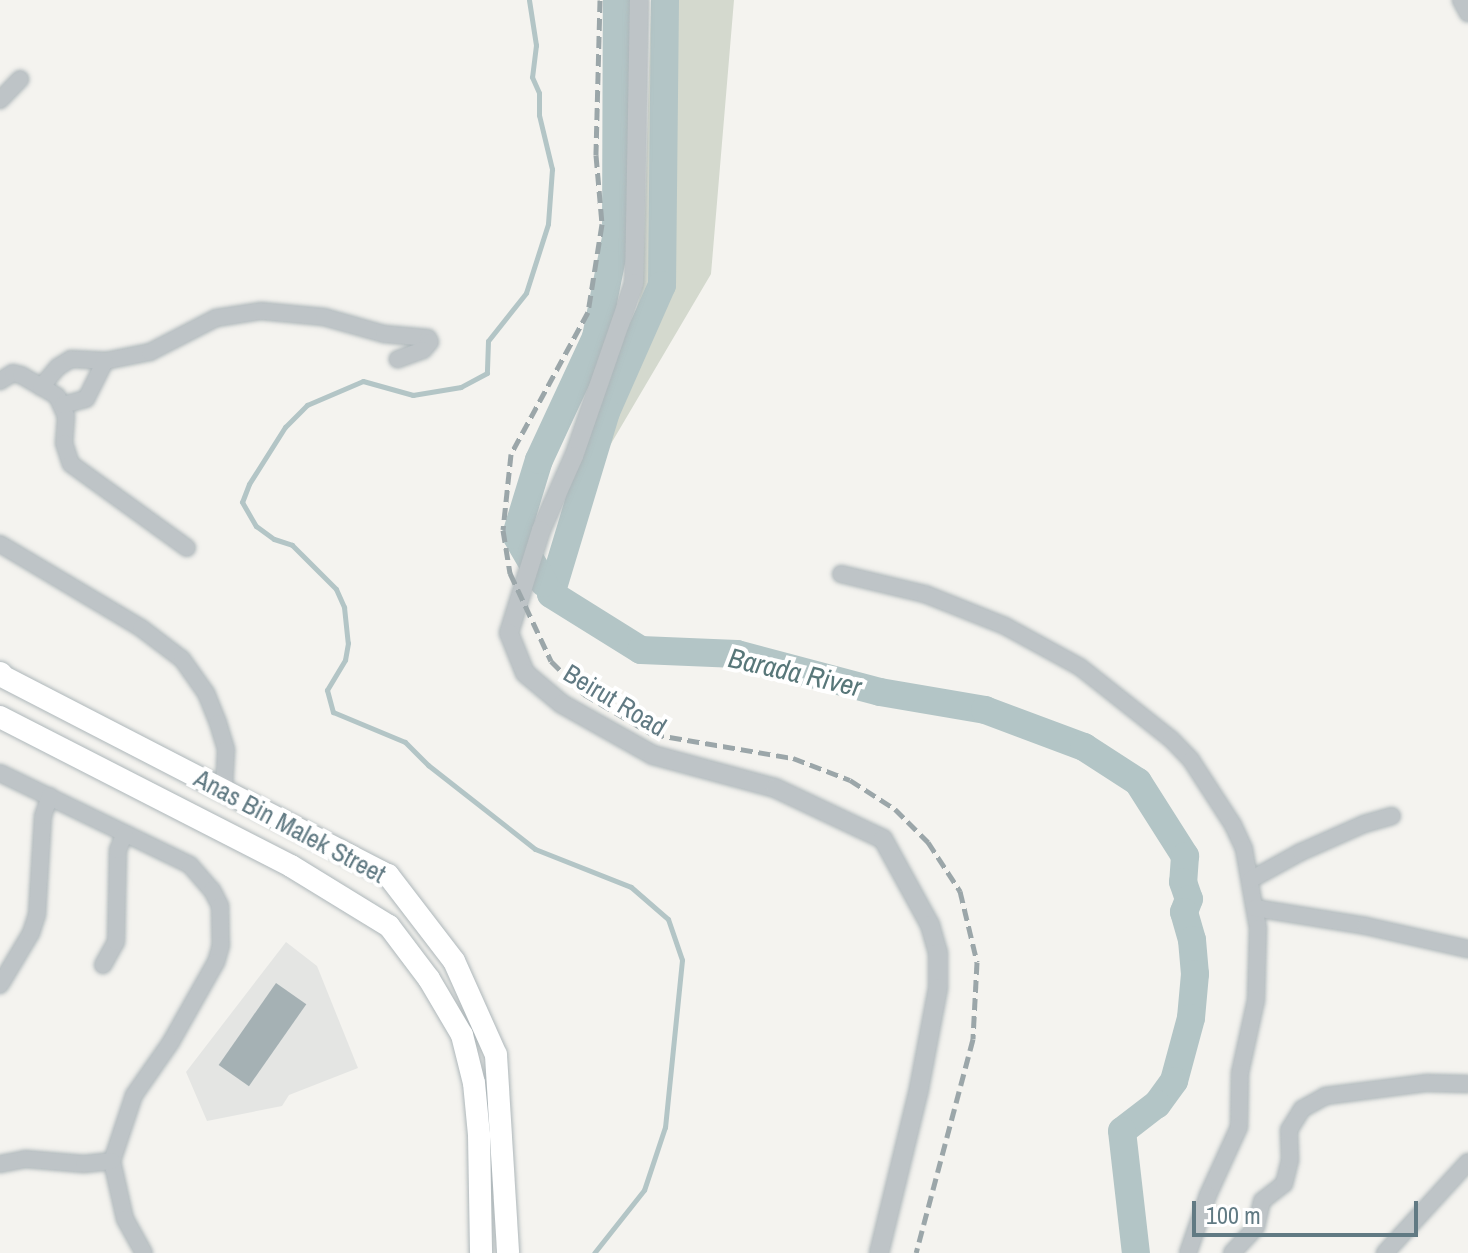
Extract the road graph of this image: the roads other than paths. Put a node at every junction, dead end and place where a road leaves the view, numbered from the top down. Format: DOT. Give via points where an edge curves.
graph roads {
  1 [pos="639,0"];
  2 [pos="1461,0"];
  3 [pos="1468,13"];
  4 [pos="20,79"];
  5 [pos="0,100"];
  6 [pos="398,359"];
  7 [pos="105,361"];
  8 [pos="0,381"];
  9 [pos="41,387"];
  10 [pos="63,405"];
  11 [pos="0,544"];
  12 [pos="187,548"];
  13 [pos="841,574"];
  14 [pos="0,675"];
  15 [pos="0,717"];
  16 [pos="0,773"];
  17 [pos="224,788"];
  18 [pos="50,796"];
  19 [pos="1392,816"];
  20 [pos="125,833"];
  21 [pos="1250,880"];
  22 [pos="1255,908"];
  23 [pos="1468,949"];
  24 [pos="103,965"];
  25 [pos="0,985"];
  26 [pos="1468,1084"];
  27 [pos="112,1161"];
  28 [pos="1468,1162"];
  29 [pos="0,1164"];
  30 [pos="144,1253"];
  31 [pos="481,1253"];
  32 [pos="508,1253"];
  33 [pos="879,1253"];
  34 [pos="1188,1253"];
  35 [pos="1232,1253"];
  36 [pos="1385,1253"];
  1 -- 33 [label="street, Beirut Road" via="634,283 574,456 541,530 509,633 525,673 562,704 653,755 775,788 883,839 930,925 938,953 938,988"];
  2 -- 3 [label="street"];
  4 -- 5 [label="street"];
  6 -- 7 [label="street" via="423,350 428,338 384,334 324,317 261,311 216,318 150,352"];
  7 -- 9 [label="street" via="71,359"];
  7 -- 10 [label="street" via="86,399"];
  8 -- 9 [label="street" via="13,373"];
  9 -- 10 [label="street"];
  10 -- 12 [label="street" via="64,443 71,464"];
  11 -- 17 [label="street" via="141,628 182,659 206,693 218,723 226,750"];
  13 -- 21 [label="street" via="925,594 1005,626 1080,667 1152,722 1191,760 1233,825"];
  14 -- 17 [label="main road, Anas Bin Malek Street"];
  15 -- 31 [label="main road, Anas Bin Malek Street" via="291,866 389,926 462,1035 479,1135"];
  16 -- 18 [label="street"];
  17 -- 32 [label="main road, Anas Bin Malek Street" via="388,875 454,961 496,1055"];
  18 -- 20 [label="street"];
  18 -- 25 [label="street" via="43,816 37,914"];
  19 -- 21 [label="street" via="1301,852"];
  20 -- 24 [label="street" via="118,850 116,942"];
  20 -- 27 [label="street" via="190,865 212,890 223,923 216,962 134,1095"];
  21 -- 22 [label="street"];
  22 -- 23 [label="street"];
  22 -- 34 [label="street" via="1256,1000 1240,1073 1239,1127"];
  26 -- 35 [label="street" via="1427,1083 1325,1096 1302,1109 1289,1130 1284,1184 1262,1201 1256,1227"];
  27 -- 29 [label="street" via="25,1159"];
  27 -- 30 [label="street" via="125,1219"];
  28 -- 36 [label="street"];
}
